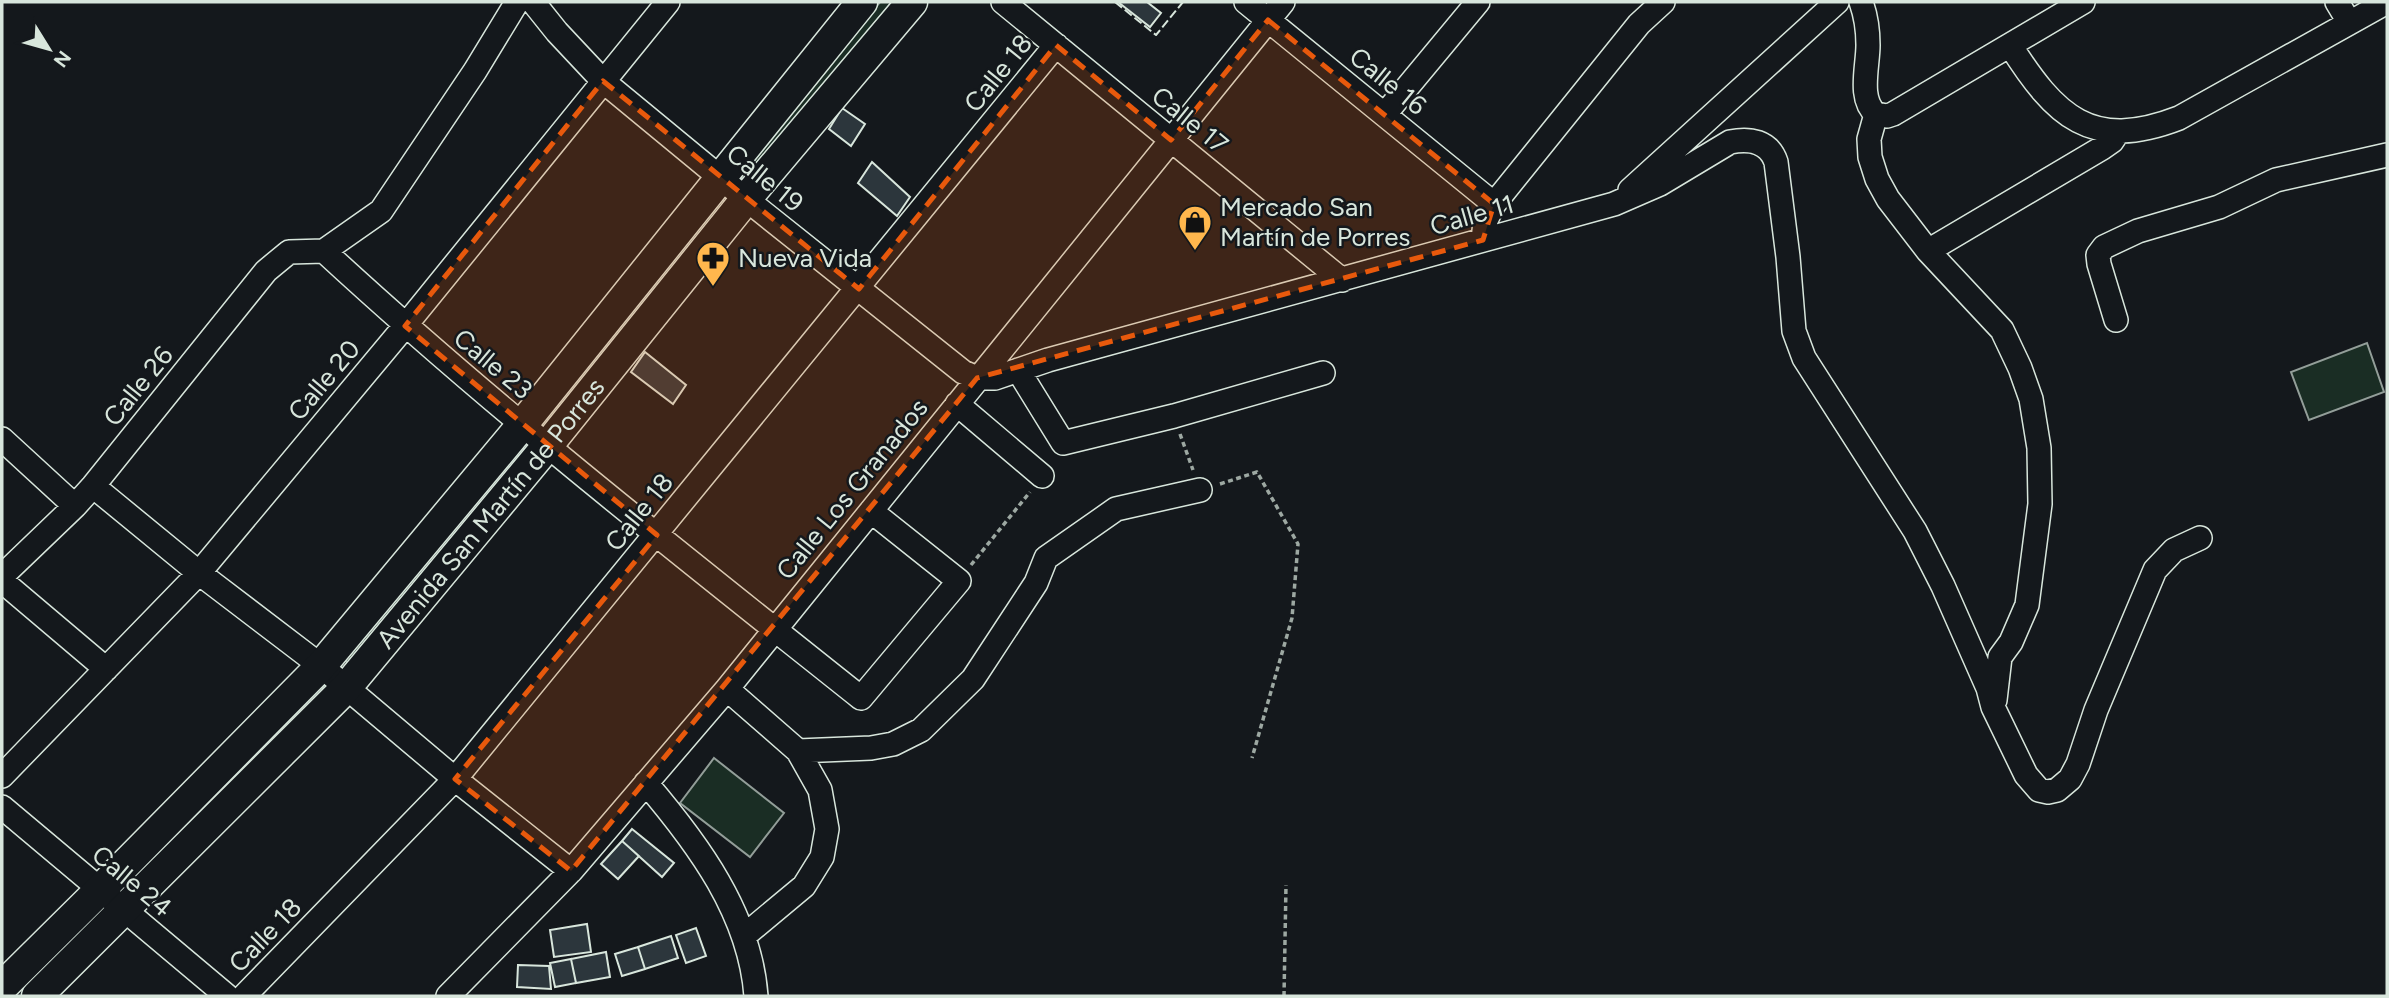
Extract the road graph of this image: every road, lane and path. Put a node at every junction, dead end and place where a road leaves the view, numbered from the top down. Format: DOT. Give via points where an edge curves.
graph roads {
  1 [pos="517,2"];
  2 [pos="533,2"];
  3 [pos="668,2"];
  4 [pos="862,2"];
  5 [pos="912,2"];
  6 [pos="1003,2"];
  7 [pos="1246,2"];
  8 [pos="1478,2"];
  9 [pos="1664,2"];
  10 [pos="1837,2"];
  11 [pos="1861,2"];
  12 [pos="2083,2"];
  13 [pos="2337,2"];
  14 [pos="2387,2"];
  15 [pos="1275,11"];
  16 [pos="2349,23"];
  17 [pos="1056,45"];
  18 [pos="2010,45"];
  19 [pos="603,80"];
  20 [pos="1385,114"];
  21 [pos="1875,114"];
  22 [pos="2118,132"];
  23 [pos="1171,140"];
  24 [pos="2387,155"];
  25 [pos="719,177"];
  26 [pos="747,199"];
  27 [pos="1494,204"];
  28 [pos="1614,204"];
  29 [pos="1483,240"];
  30 [pos="324,251"];
  31 [pos="1928,251"];
  32 [pos="1342,280"];
  33 [pos="859,289"];
  34 [pos="2116,320"];
  35 [pos="405,326"];
  36 [pos="1018,370"];
  37 [pos="1323,373"];
  38 [pos="978,379"];
  39 [pos="957,404"];
  40 [pos="1174,416"];
  41 [pos="522,425"];
  42 [pos="2,439"];
  43 [pos="548,445"];
  44 [pos="1042,476"];
  45 [pos="93,486"];
  46 [pos="1200,490"];
  47 [pos="75,506"];
  48 [pos="871,511"];
  49 [pos="657,535"];
  50 [pos="2200,538"];
  51 [pos="200,573"];
  52 [pos="2,579"];
  53 [pos="959,581"];
  54 [pos="775,629"];
  55 [pos="321,666"];
  56 [pos="106,669"];
  57 [pos="346,688"];
  58 [pos="727,690"];
  59 [pos="1993,707"];
  60 [pos="798,751"];
  61 [pos="1252,758"];
  62 [pos="2,776"];
  63 [pos="455,779"];
  64 [pos="646,783"];
  65 [pos="2,807"];
  66 [pos="571,871"];
  67 [pos="1286,885"];
  68 [pos="100,890"];
  69 [pos="124,910"];
  70 [pos="744,936"];
  71 [pos="2,987"];
  72 [pos="37,996"];
  73 [pos="227,996"];
  74 [pos="244,996"];
  75 [pos="448,996"];
  76 [pos="756,996"];
  77 [pos="1284,996"];
  1 -- 30 [label="street" via="381,211"];
  2 -- 19 [label="street, Calle 19"];
  3 -- 19 [label="street, Calle 20"];
  4 -- 25 [label="main road, Avenida San Martín de Porres"];
  5 -- 26 [label="main road, Avenida San Martín de Porres"];
  6 -- 17 [label="street, Calle 17"];
  7 -- 15 [label="street, Calle 16"];
  8 -- 20 [label="street"];
  9 -- 27 [label="street" via="1639,24"];
  10 -- 28 [label="street"];
  11 -- 21 [label="street" via="1868,46 1866,96"];
  12 -- 18 [label="street"];
  13 -- 16 [label="street"];
  14 -- 16 [label="street"];
  15 -- 20 [label="street, Calle 16"];
  15 -- 23 [label="street, Calle Los Granados"];
  16 -- 22 [label="street" via="2179,118 2150,130"];
  17 -- 23 [label="street, Calle 17"];
  17 -- 33 [label="street, Calle 18"];
  18 -- 21 [label="street" via="1893,114"];
  18 -- 22 [label="street" via="2041,90 2065,112 2089,128"];
  19 -- 25 [label="street, Calle 19"];
  19 -- 35 [label="street, Calle 20"];
  20 -- 27 [label="street, Calle 16"];
  21 -- 31 [label="street" via="1869,139 1877,179"];
  22 -- 31 [label="street" via="2102,148"];
  23 -- 32 [label="street, Calle 17"];
  23 -- 38 [label="street, Calle Los Granados"];
  24 -- 34 [label="street" via="2276,180 2219,207 2138,231 2105,247 2098,255 2099,264"];
  25 -- 26 [label="street, Calle 19"];
  25 -- 41 [label="main road, Avenida San Martín de Porres"];
  26 -- 33 [label="street, Calle 19"];
  26 -- 43 [label="main road, Avenida San Martín de Porres"];
  27 -- 29 [label="street"];
  28 -- 29 [label="street, Calle 11"];
  28 -- 59 [label="street, Calle 11" via="1660,184 1730,142 1751,140 1773,153 1794,331 1804,358 1915,531"];
  29 -- 32 [label="street, Calle 11"];
  30 -- 35 [label="street, Calle 23"];
  30 -- 45 [label="street, Calle 26" via="289,252 266,271"];
  31 -- 59 [label="street" via="2001,330 2031,399 2039,448 2040,504 2032,579 2021,623 2000,657"];
  32 -- 36 [label="street, Calle 11"];
  33 -- 38 [label="street, Calle 19"];
  33 -- 49 [label="street, Calle 18"];
  35 -- 41 [label="street, Calle 23"];
  35 -- 51 [label="street, Calle 20"];
  36 -- 38 [label="street, Calle 11"];
  36 -- 40 [label="street" via="1063,443"];
  37 -- 40 [label="street"];
  38 -- 39 [label="street, Calle Los Granados"];
  39 -- 44 [label="street"];
  39 -- 48 [label="street, Calle Los Granados"];
  40 -- 46 [label="path"];
  41 -- 43 [label="street, Calle 23"];
  41 -- 55 [label="main road, Avenida San Martín de Porres"];
  42 -- 47 [label="street"];
  43 -- 49 [label="street, Calle 23"];
  43 -- 57 [label="main road, Avenida San Martín de Porres"];
  44 -- 53 [label="path"];
  45 -- 47 [label="street, Calle 26"];
  45 -- 51 [label="street"];
  46 -- 60 [label="street" via="1116,509 1046,558 1036,583 973,679 921,730 893,744 871,748"];
  46 -- 61 [label="path" via="1256,472 1298,544 1292,618"];
  47 -- 52 [label="street, Calle 26"];
  48 -- 53 [label="street"];
  48 -- 54 [label="street, Calle Los Granados"];
  49 -- 54 [label="street, Calle 23"];
  49 -- 63 [label="street, Calle 18"];
  50 -- 59 [label="street" via="2174,551 2155,570 2078,764 2063,786 2039,790 2026,775"];
  51 -- 55 [label="street"];
  51 -- 56 [label="street, Calle 20"];
  52 -- 56 [label="street"];
  53 -- 54 [label="street, Calle 23" via="861,698"];
  54 -- 58 [label="street, Calle Los Granados"];
  55 -- 57 [label="street"];
  55 -- 68 [label="main road, Avenida San Martín de Porres"];
  56 -- 62 [label="street, Calle 20"];
  57 -- 63 [label="street"];
  57 -- 69 [label="main road, Avenida San Martín de Porres"];
  58 -- 60 [label="street"];
  58 -- 64 [label="street, Calle Los Granados"];
  60 -- 70 [label="street" via="820,790 827,829 822,858 804,886"];
  63 -- 66 [label="street"];
  63 -- 74 [label="street, Calle 18"];
  64 -- 66 [label="street, Calle Los Granados"];
  64 -- 70 [label="street" via="680,822 725,893"];
  65 -- 68 [label="street, Calle 24"];
  66 -- 75 [label="street, Calle Los Granados"];
  67 -- 77 [label="path"];
  68 -- 69 [label="street, Calle 24"];
  68 -- 71 [label="main road, Avenida San Martín de Porres"];
  69 -- 72 [label="main road, Avenida San Martín de Porres"];
  69 -- 73 [label="street, Calle 24"];
  70 -- 76 [label="street" via="754,968"];
}
